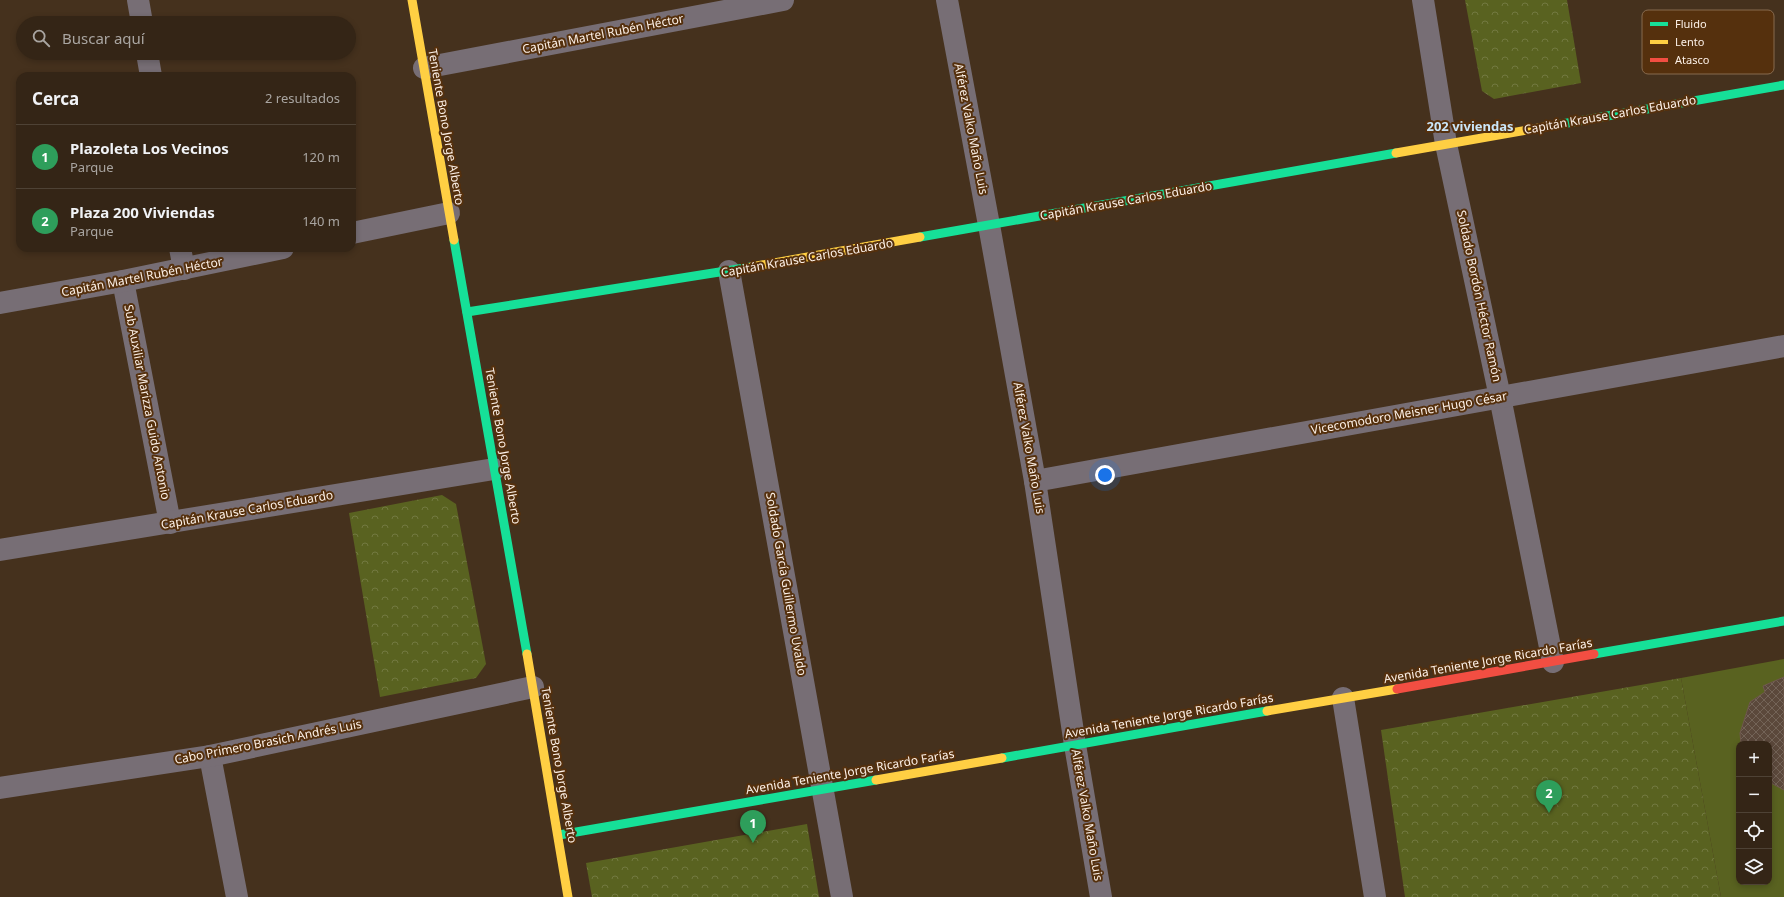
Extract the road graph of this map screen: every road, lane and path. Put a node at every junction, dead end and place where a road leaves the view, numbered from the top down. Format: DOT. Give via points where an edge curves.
graph roads {
  1 [pos="138,0"];
  2 [pos="412,0"];
  3 [pos="783,0"];
  4 [pos="946,0"];
  5 [pos="1423,0"];
  6 [pos="141,16"];
  7 [pos="148,60"];
  8 [pos="424,68"];
  9 [pos="150,72"];
  10 [pos="1784,85"];
  11 [pos="1446,144"];
  12 [pos="449,213"];
  13 [pos="989,226"];
  14 [pos="356,232"];
  15 [pos="181,252"];
  16 [pos="264,252"];
  17 [pos="184,269"];
  18 [pos="729,272"];
  19 [pos="123,281"];
  20 [pos="0,303"];
  21 [pos="467,312"];
  22 [pos="1784,346"];
  23 [pos="1500,397"];
  24 [pos="494,469"];
  25 [pos="1035,481"];
  26 [pos="170,523"];
  27 [pos="0,550"];
  28 [pos="1784,621"];
  29 [pos="1552,662"];
  30 [pos="533,687"];
  31 [pos="1343,698"];
  32 [pos="1075,745"];
  33 [pos="210,756"];
  34 [pos="0,788"];
  35 [pos="823,789"];
  36 [pos="559,835"];
  37 [pos="237,897"];
  38 [pos="568,897"];
  39 [pos="842,897"];
  40 [pos="1101,897"];
  41 [pos="1376,897"];
  1 -- 6 [label="street"];
  2 -- 8 [label="street, Teniente Bono Jorge Alberto"];
  3 -- 8 [label="street, Capitán Martel Rubén Héctor"];
  4 -- 13 [label="street, Alférez Valko Maño Luis"];
  5 -- 11 [label="street, Soldado Bordón Héctor Ramón"];
  7 -- 9 [label="street"];
  8 -- 12 [label="street, Teniente Bono Jorge Alberto"];
  10 -- 11 [label="street, Capitán Krause Carlos Eduardo"];
  11 -- 13 [label="street, Capitán Krause Carlos Eduardo"];
  11 -- 23 [label="street, Soldado Bordón Héctor Ramón"];
  12 -- 14 [label="street"];
  12 -- 21 [label="street, Teniente Bono Jorge Alberto"];
  13 -- 18 [label="street, Capitán Krause Carlos Eduardo"];
  13 -- 25 [label="street, Alférez Valko Maño Luis"];
  15 -- 17 [label="street"];
  16 -- 17 [label="street, Capitán Martel Rubén Héctor"];
  17 -- 19 [label="street, Capitán Martel Rubén Héctor"];
  18 -- 21 [label="street, Capitán Krause Carlos Eduardo"];
  18 -- 35 [label="street, Soldado García Guillermo Uvaldo"];
  19 -- 20 [label="street, Capitán Martel Rubén Héctor"];
  19 -- 26 [label="street, Sub Auxiliar Marizza Guido Antonio"];
  21 -- 24 [label="street, Teniente Bono Jorge Alberto"];
  22 -- 23 [label="street, Vicecomodoro Meisner Hugo César"];
  23 -- 25 [label="street, Vicecomodoro Meisner Hugo César"];
  23 -- 29 [label="street, Soldado Bordón Héctor Ramón"];
  24 -- 26 [label="street, Capitán Krause Carlos Eduardo"];
  24 -- 30 [label="street, Teniente Bono Jorge Alberto"];
  25 -- 32 [label="street, Alférez Valko Maño Luis"];
  26 -- 27 [label="street, Capitán Krause Carlos Eduardo"];
  28 -- 29 [label="street, Avenida Teniente Jorge Ricardo Farías"];
  29 -- 31 [label="street, Avenida Teniente Jorge Ricardo Farías"];
  30 -- 33 [label="street, Cabo Primero Brasich Andrés Luis"];
  30 -- 36 [label="street, Teniente Bono Jorge Alberto"];
  31 -- 32 [label="street, Avenida Teniente Jorge Ricardo Farías"];
  31 -- 41 [label="street"];
  32 -- 35 [label="street, Avenida Teniente Jorge Ricardo Farías"];
  32 -- 40 [label="street, Alférez Valko Maño Luis"];
  33 -- 34 [label="street, Cabo Primero Brasich Andrés Luis"];
  33 -- 37 [label="street"];
  35 -- 36 [label="street, Avenida Teniente Jorge Ricardo Farías"];
  35 -- 39 [label="street, Soldado García Guillermo Uvaldo"];
  36 -- 38 [label="street, Teniente Bono Jorge Alberto"];
}
